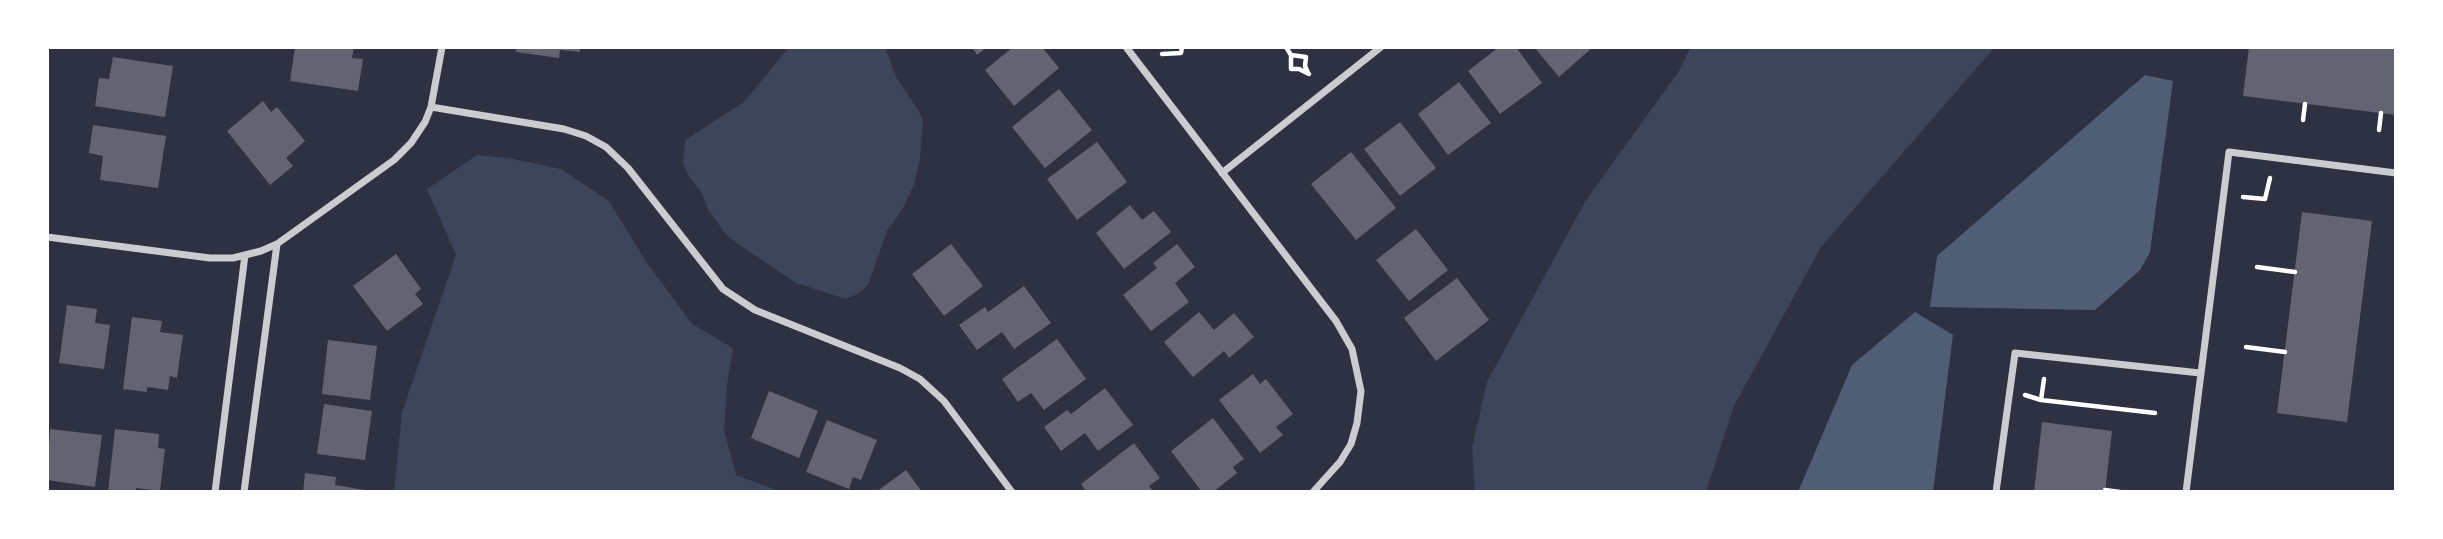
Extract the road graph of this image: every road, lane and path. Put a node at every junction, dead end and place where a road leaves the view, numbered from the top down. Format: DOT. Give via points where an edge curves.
graph roads {
  1 [pos="442,47"];
  2 [pos="1126,47"];
  3 [pos="1168,47"];
  4 [pos="1182,47"];
  5 [pos="1286,47"];
  6 [pos="1381,47"];
  7 [pos="1291,55"];
  8 [pos="2305,104"];
  9 [pos="431,107"];
  10 [pos="2381,113"];
  11 [pos="2303,120"];
  12 [pos="2379,130"];
  13 [pos="1222,173"];
  14 [pos="2396,173"];
  15 [pos="2270,178"];
  16 [pos="2243,197"];
  17 [pos="47,237"];
  18 [pos="277,244"];
  19 [pos="246,255"];
  20 [pos="2257,267"];
  21 [pos="2295,272"];
  22 [pos="2246,347"];
  23 [pos="2285,352"];
  24 [pos="2200,373"];
  25 [pos="2044,379"];
  26 [pos="2024,394"];
  27 [pos="2041,400"];
  28 [pos="2155,413"];
  29 [pos="2105,490"];
  30 [pos="215,492"];
  31 [pos="244,492"];
  32 [pos="1012,492"];
  33 [pos="1313,492"];
  34 [pos="1996,492"];
  35 [pos="2120,492"];
  36 [pos="2186,492"];
  1 -- 9 [label="street"];
  2 -- 13 [label="street"];
  3 -- 4 [label="path" via="1162,54 1181,53"];
  5 -- 7 [label="path"];
  6 -- 13 [label="street"];
  7 -- 7 [label="path" via="1306,57 1308,74 1291,69"];
  8 -- 11 [label="path"];
  9 -- 18 [label="street" via="421,129 400,155"];
  9 -- 32 [label="street" via="564,129 606,147 628,168 723,289 755,310 920,379 944,401"];
  10 -- 12 [label="path"];
  13 -- 33 [label="street" via="1336,321 1355,359 1361,391 1354,433 1334,471"];
  14 -- 24 [label="street" via="2229,152"];
  15 -- 16 [label="path" via="2265,199"];
  17 -- 19 [label="street" via="203,258"];
  18 -- 19 [label="street"];
  18 -- 31 [label="street"];
  19 -- 30 [label="street"];
  20 -- 21 [label="path"];
  22 -- 23 [label="path"];
  24 -- 34 [label="street" via="2015,353"];
  24 -- 36 [label="street"];
  25 -- 27 [label="path"];
  26 -- 27 [label="path"];
  27 -- 28 [label="path"];
  29 -- 35 [label="path"];
}
